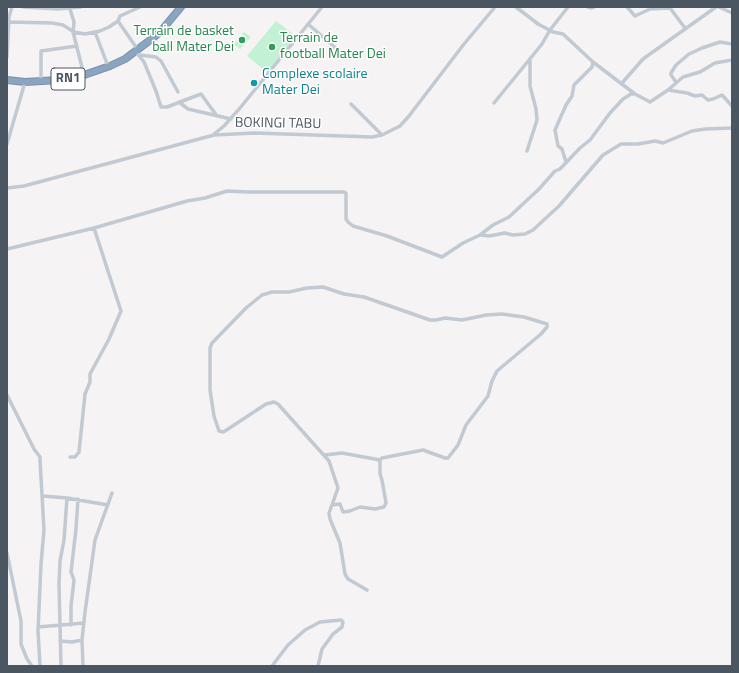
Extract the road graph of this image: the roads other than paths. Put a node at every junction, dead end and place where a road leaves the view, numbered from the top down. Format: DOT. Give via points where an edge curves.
graph roads {
  1 [pos="12,7"];
  2 [pos="23,7"];
  3 [pos="81,7"];
  4 [pos="140,7"];
  5 [pos="181,7"];
  6 [pos="322,7"];
  7 [pos="495,7"];
  8 [pos="516,7"];
  9 [pos="568,7"];
  10 [pos="588,7"];
  11 [pos="594,7"];
  12 [pos="627,7"];
  13 [pos="670,7"];
  14 [pos="718,7"];
  15 [pos="70,9"];
  16 [pos="732,13"];
  17 [pos="118,21"];
  18 [pos="9,22"];
  19 [pos="308,24"];
  20 [pos="685,28"];
  21 [pos="550,30"];
  22 [pos="73,32"];
  23 [pos="95,32"];
  24 [pos="732,44"];
  25 [pos="77,46"];
  26 [pos="138,52"];
  27 [pos="342,55"];
  28 [pos="7,57"];
  29 [pos="530,59"];
  30 [pos="732,60"];
  31 [pos="593,62"];
  32 [pos="108,66"];
  33 [pos="84,75"];
  34 [pos="7,80"];
  35 [pos="25,82"];
  36 [pos="41,82"];
  37 [pos="676,82"];
  38 [pos="622,83"];
  39 [pos="668,90"];
  40 [pos="178,92"];
  41 [pos="635,94"];
  42 [pos="179,102"];
  43 [pos="494,103"];
  44 [pos="351,104"];
  45 [pos="732,106"];
  46 [pos="217,116"];
  47 [pos="231,119"];
  48 [pos="732,128"];
  49 [pos="214,135"];
  50 [pos="382,135"];
  51 [pos="7,144"];
  52 [pos="527,151"];
  53 [pos="566,162"];
  54 [pos="7,188"];
  55 [pos="94,228"];
  56 [pos="480,235"];
  57 [pos="7,250"];
  58 [pos="7,395"];
  59 [pos="325,455"];
  60 [pos="70,457"];
  61 [pos="380,460"];
  62 [pos="112,493"];
  63 [pos="43,496"];
  64 [pos="67,498"];
  65 [pos="78,499"];
  66 [pos="108,505"];
  67 [pos="332,505"];
  68 [pos="7,553"];
  69 [pos="367,590"];
  70 [pos="84,623"];
  71 [pos="71,625"];
  72 [pos="59,626"];
  73 [pos="38,627"];
  74 [pos="82,640"];
  75 [pos="60,642"];
  76 [pos="32,666"];
  77 [pos="40,666"];
  78 [pos="61,666"];
  79 [pos="83,666"];
  80 [pos="272,666"];
  81 [pos="318,666"];
  1 -- 18 [label="street"];
  2 -- 15 [label="street"];
  3 -- 15 [label="street"];
  4 -- 17 [label="street" via="120,16"];
  5 -- 26 [label="highway, RN1" via="161,31"];
  6 -- 19 [label="street"];
  7 -- 50 [label="street, BOKINGI TABU" via="409,116 396,129"];
  8 -- 21 [label="street" via="531,20"];
  9 -- 21 [label="street"];
  10 -- 11 [label="street"];
  12 -- 13 [label="street" via="635,16 650,9"];
  13 -- 20 [label="street"];
  14 -- 16 [label="street"];
  14 -- 20 [label="street"];
  15 -- 22 [label="street" via="74,22"];
  17 -- 23 [label="street" via="109,28"];
  17 -- 26 [label="street"];
  18 -- 22 [label="street" via="52,23 63,25"];
  18 -- 28 [label="street"];
  19 -- 27 [label="street"];
  19 -- 47 [label="street"];
  20 -- 38 [label="street" via="646,57"];
  21 -- 29 [label="street"];
  21 -- 31 [label="street" via="563,34"];
  22 -- 23 [label="street"];
  22 -- 25 [label="street"];
  23 -- 32 [label="street"];
  24 -- 37 [label="street" via="720,42 689,54 671,72"];
  25 -- 33 [label="street"];
  25 -- 36 [label="street" via="41,51"];
  26 -- 32 [label="highway, RN1"];
  26 -- 40 [label="street" via="161,61"];
  26 -- 42 [label="street" via="161,107 165,108"];
  29 -- 43 [label="street"];
  29 -- 52 [label="street" via="530,86 537,120"];
  30 -- 37 [label="street" via="715,63"];
  31 -- 38 [label="street"];
  31 -- 53 [label="street" via="574,85 572,96 555,130 558,146 562,149"];
  32 -- 33 [label="highway, RN1"];
  33 -- 36 [label="highway, RN1"];
  34 -- 35 [label="highway, RN1"];
  35 -- 36 [label="highway, RN1"];
  35 -- 51 [label="street"];
  37 -- 39 [label="street"];
  38 -- 41 [label="street"];
  39 -- 41 [label="street" via="651,102"];
  39 -- 45 [label="street" via="702,96 708,100 722,95"];
  41 -- 53 [label="street" via="627,96 617,105 590,140"];
  42 -- 46 [label="street" via="188,109"];
  42 -- 46 [label="street" via="202,94"];
  44 -- 50 [label="street"];
  46 -- 47 [label="street"];
  47 -- 49 [label="street"];
  48 -- 56 [label="street" via="692,131 664,143 654,141 622,144 603,155 559,206 533,230 525,234 513,235 505,232 489,236"];
  49 -- 50 [label="street, BOKINGI TABU"];
  49 -- 54 [label="street, BOKINGI TABU" via="24,186"];
  53 -- 56 [label="street" via="508,217"];
  55 -- 56 [label="street" via="227,191 344,192 346,219 349,223 438,256 443,256"];
  55 -- 57 [label="street"];
  55 -- 60 [label="street" via="121,312 90,374 85,394 79,452"];
  58 -- 63 [label="street" via="40,457"];
  59 -- 61 [label="street" via="342,453"];
  59 -- 61 [label="street" via="274,402 266,404 223,432 219,432 210,390 211,345 262,295 323,287 430,320 462,320 502,314 524,316 547,324 541,334 497,372 488,396 466,425 458,445 448,458 423,450"];
  59 -- 67 [label="street" via="338,485"];
  61 -- 67 [label="street" via="386,503 384,507 360,507 343,512 340,504"];
  62 -- 66 [label="street"];
  63 -- 64 [label="street"];
  63 -- 73 [label="street" via="44,530"];
  64 -- 65 [label="street"];
  64 -- 72 [label="street" via="60,561"];
  65 -- 66 [label="street"];
  65 -- 71 [label="street" via="71,572 74,580"];
  66 -- 70 [label="street" via="95,540"];
  67 -- 69 [label="street" via="330,520 340,543 345,574 348,579"];
  68 -- 76 [label="street" via="21,621 21,644"];
  70 -- 71 [label="street"];
  70 -- 74 [label="street"];
  71 -- 72 [label="street"];
  72 -- 73 [label="street"];
  72 -- 75 [label="street"];
  73 -- 77 [label="street"];
  74 -- 75 [label="street"];
  74 -- 79 [label="street"];
  75 -- 78 [label="street"];
  80 -- 81 [label="street" via="288,645 305,630 320,622 341,620 342,627 322,649"];
}
